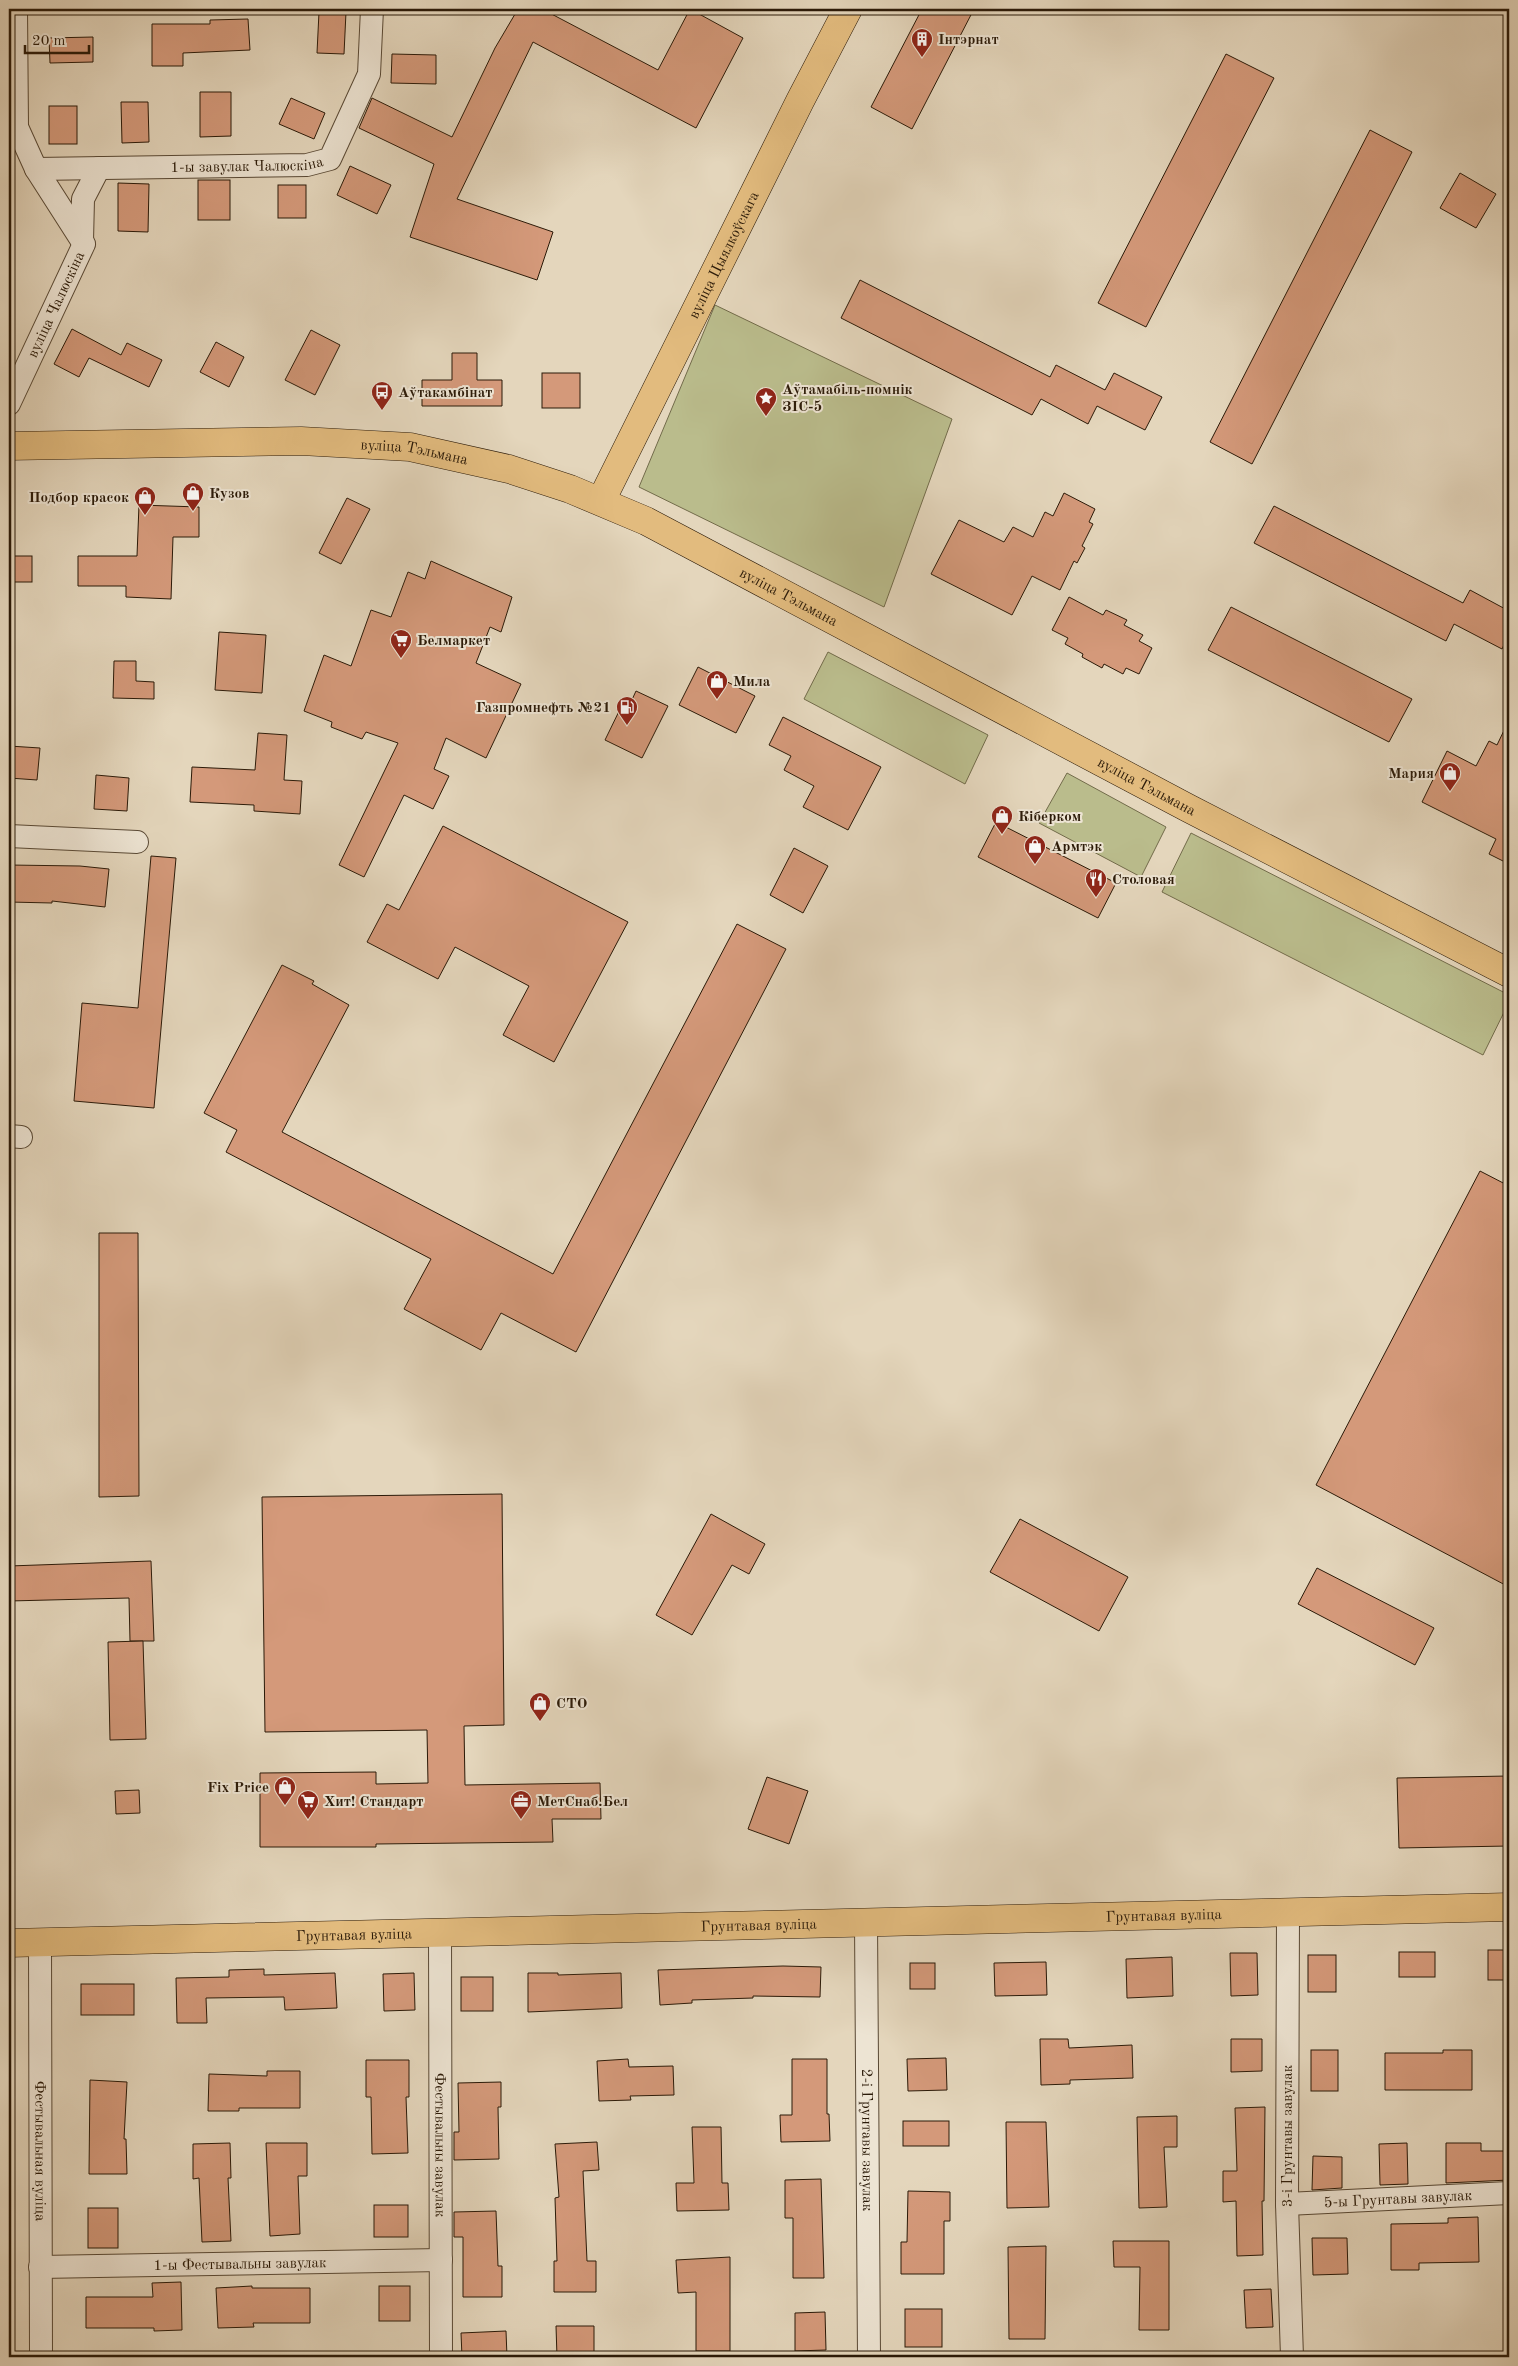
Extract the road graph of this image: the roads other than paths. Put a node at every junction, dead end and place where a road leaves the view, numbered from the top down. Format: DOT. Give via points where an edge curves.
graph roads {
  1 [pos="16,9"];
  2 [pos="372,9"];
  3 [pos="848,9"];
  4 [pos="13,127"];
  5 [pos="99,168"];
  6 [pos="36,169"];
  7 [pos="82,241"];
  8 [pos="9,404"];
  9 [pos="9,446"];
  10 [pos="601,501"];
  11 [pos="9,836"];
  12 [pos="137,842"];
  13 [pos="1509,973"];
  14 [pos="1509,1907"];
  15 [pos="1288,1914"];
  16 [pos="866,1922"];
  17 [pos="440,1933"];
  18 [pos="9,1944"];
  19 [pos="40,1944"];
  20 [pos="1509,2193"];
  21 [pos="1287,2204"];
  22 [pos="441,2260"];
  23 [pos="40,2267"];
  24 [pos="41,2357"];
  25 [pos="441,2357"];
  26 [pos="869,2357"];
  27 [pos="1292,2357"];
  1 -- 4 [label="street, вуліца Чалюскіна"];
  2 -- 5 [label="street, 1-ы завулак Чалюскіна" via="370,74 330,159 307,165"];
  3 -- 10 [label="main road, вуліца Цыялкоўскага"];
  4 -- 6 [label="street, вуліца Чалюскіна"];
  5 -- 6 [label="street, 1-ы завулак Чалюскіна"];
  5 -- 7 [label="street" via="83,199"];
  6 -- 7 [label="street, вуліца Чалюскіна"];
  7 -- 8 [label="street, вуліца Чалюскіна" via="84,244"];
  9 -- 10 [label="main road, вуліца Тэльмана" via="301,441 410,447 509,469"];
  10 -- 13 [label="main road, вуліца Тэльмана" via="646,521"];
  11 -- 12 [label="street"];
  14 -- 15 [label="main road, Грунтавая вуліца"];
  15 -- 16 [label="main road, Грунтавая вуліца"];
  15 -- 21 [label="street, 3-і Грунтавы завулак"];
  16 -- 17 [label="main road, Грунтавая вуліца"];
  16 -- 26 [label="street, 2-і Грунтавы завулак"];
  17 -- 19 [label="main road, Грунтавая вуліца"];
  17 -- 22 [label="street, Фестывальны завулак"];
  18 -- 19 [label="main road, Грунтавая вуліца"];
  19 -- 23 [label="street, Фестывальная вуліца"];
  20 -- 21 [label="street, 5-ы Грунтавы завулак"];
  21 -- 27 [label="street, 3-і Грунтавы завулак"];
  22 -- 23 [label="street, 1-ы Фестывальны завулак"];
  22 -- 25 [label="street, Фестывальны завулак"];
  23 -- 24 [label="street, Фестывальная вуліца"];
}
